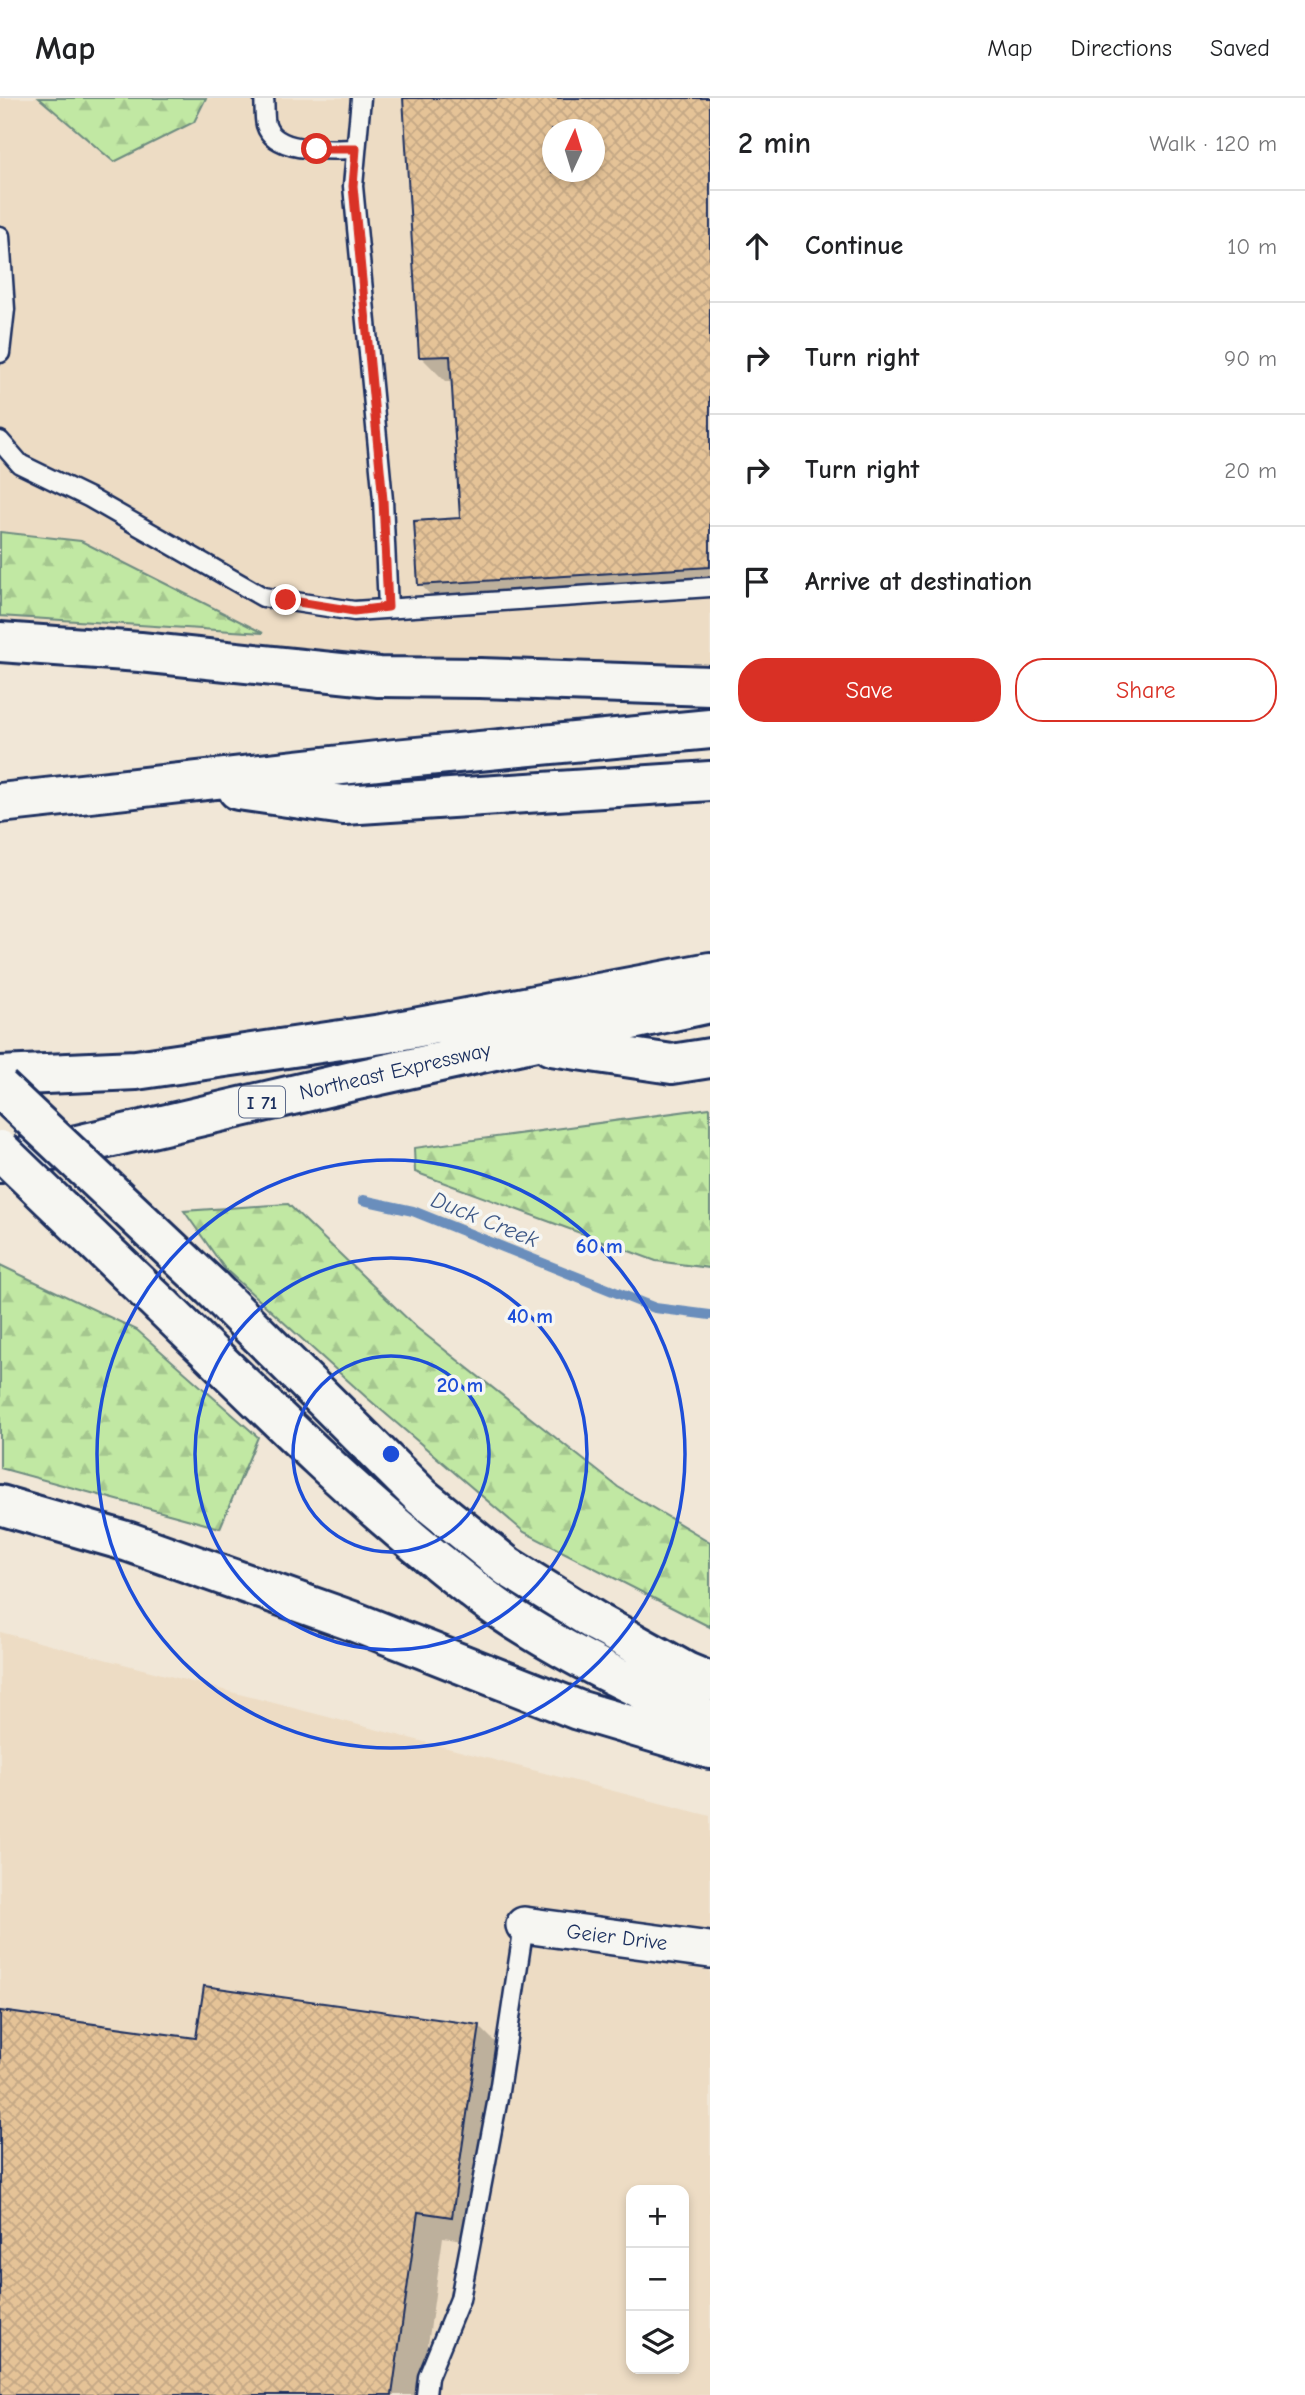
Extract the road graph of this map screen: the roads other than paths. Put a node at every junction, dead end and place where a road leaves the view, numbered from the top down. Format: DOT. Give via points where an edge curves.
graph roads {
  1 [pos="264,98"];
  2 [pos="361,98"];
  3 [pos="356,149"];
  4 [pos="0,236"];
  5 [pos="1,276"];
  6 [pos="0,353"];
  7 [pos="0,441"];
  8 [pos="710,587"];
  9 [pos="388,607"];
  10 [pos="0,642"];
  11 [pos="710,686"];
  12 [pos="710,729"];
  13 [pos="181,781"];
  14 [pos="710,782"];
  15 [pos="0,803"];
  16 [pos="710,972"];
  17 [pos="710,1003"];
  18 [pos="525,1042"];
  19 [pos="710,1058"];
  20 [pos="0,1076"];
  21 [pos="0,1088"];
  22 [pos="0,1150"];
  23 [pos="0,1163"];
  24 [pos="0,1505"];
  25 [pos="598,1623"];
  26 [pos="710,1665"];
  27 [pos="710,1682"];
  28 [pos="710,1721"];
  29 [pos="710,1749"];
  30 [pos="524,1925"];
  31 [pos="710,1950"];
  32 [pos="426,2395"];
  1 -- 3 [label="lane" via="266,126 272,136 297,148"];
  2 -- 3 [label="lane"];
  3 -- 9 [label="lane" via="353,186 383,500"];
  4 -- 5 [label="lane"];
  5 -- 6 [label="lane" via="5,309"];
  7 -- 9 [label="lane" via="20,464 90,498 263,597 354,611"];
  8 -- 9 [label="lane"];
  10 -- 11 [label="highway" via="379,677"];
  12 -- 13 [label="highway"];
  13 -- 14 [label="highway" via="344,805"];
  13 -- 15 [label="highway"];
  16 -- 20 [label="highway" via="355,1038 136,1070"];
  17 -- 18 [label="highway, Northeast Expressway / I 71"];
  18 -- 19 [label="highway" via="672,1064"];
  18 -- 23 [label="highway, Northeast Expressway / I 71"];
  21 -- 25 [label="highway, bridge" via="212,1288 422,1497 508,1567"];
  22 -- 28 [label="highway, bridge" via="378,1513 466,1584 575,1655"];
  24 -- 29 [label="highway" via="129,1542 355,1622 578,1710"];
  25 -- 26 [label="highway"];
  25 -- 27 [label="highway"];
  30 -- 31 [label="street, Geier Drive"];
  30 -- 32 [label="lane" via="498,2098 460,2299 428,2377"];
}
